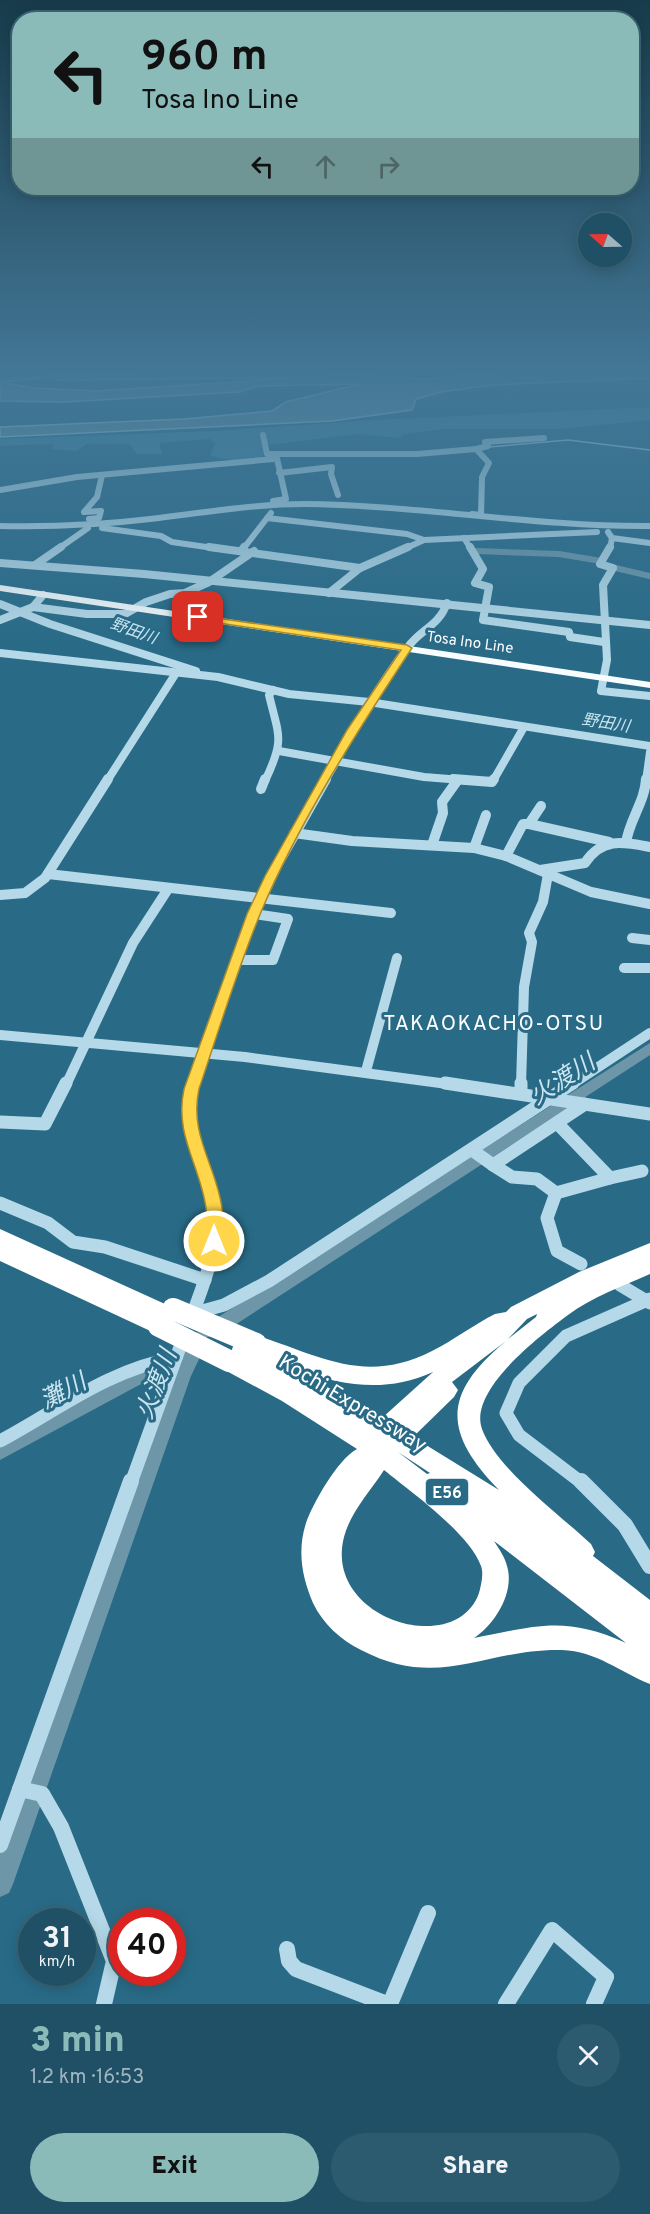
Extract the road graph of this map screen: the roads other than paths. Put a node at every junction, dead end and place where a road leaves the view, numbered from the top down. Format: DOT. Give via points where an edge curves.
graph roads {
  1 [pos="197,465"];
  2 [pos="277,465"];
  3 [pos="488,465"];
  4 [pos="279,472"];
  5 [pos="102,475"];
  6 [pos="0,490"];
  7 [pos="338,495"];
  8 [pos="232,509"];
  9 [pos="418,512"];
  10 [pos="267,518"];
  11 [pos="33,525"];
  12 [pos="0,526"];
  13 [pos="88,528"];
  14 [pos="650,528"];
  15 [pos="610,535"];
  16 [pos="464,538"];
  17 [pos="424,540"];
  18 [pos="650,543"];
  19 [pos="242,550"];
  20 [pos="254,551"];
  21 [pos="0,562"];
  22 [pos="35,565"];
  23 [pos="360,568"];
  24 [pos="209,582"];
  25 [pos="0,588"];
  26 [pos="330,591"];
  27 [pos="43,595"];
  28 [pos="447,603"];
  29 [pos="0,604"];
  30 [pos="33,607"];
  31 [pos="485,607"];
  32 [pos="135,608"];
  33 [pos="22,611"];
  34 [pos="605,618"];
  35 [pos="0,620"];
  36 [pos="650,625"];
  37 [pos="604,642"];
  38 [pos="407,648"];
  39 [pos="0,652"];
  40 [pos="176,673"];
  41 [pos="214,677"];
  42 [pos="603,677"];
  43 [pos="650,685"];
  44 [pos="272,692"];
  45 [pos="650,696"];
  46 [pos="369,702"];
  47 [pos="523,728"];
  48 [pos="650,746"];
  49 [pos="279,751"];
  50 [pos="650,752"];
  51 [pos="336,762"];
  52 [pos="457,781"];
  53 [pos="261,789"];
  54 [pos="541,806"];
  55 [pos="486,815"];
  56 [pos="529,824"];
  57 [pos="294,833"];
  58 [pos="612,843"];
  59 [pos="626,843"];
  60 [pos="432,845"];
  61 [pos="650,847"];
  62 [pos="474,848"];
  63 [pos="506,856"];
  64 [pos="544,872"];
  65 [pos="48,874"];
  66 [pos="168,889"];
  67 [pos="0,895"];
  68 [pos="261,898"];
  69 [pos="650,904"];
  70 [pos="391,913"];
  71 [pos="254,914"];
  72 [pos="632,938"];
  73 [pos="650,940"];
  74 [pos="397,958"];
  75 [pos="237,960"];
  76 [pos="624,968"];
  77 [pos="650,968"];
  78 [pos="650,1033"];
  79 [pos="0,1035"];
  80 [pos="87,1040"];
  81 [pos="204,1051"];
  82 [pos="366,1071"];
  83 [pos="521,1093"];
  84 [pos="552,1098"];
  85 [pos="581,1103"];
  86 [pos="650,1114"];
  87 [pos="0,1122"];
  88 [pos="557,1123"];
  89 [pos="473,1151"];
  90 [pos="491,1164"];
  91 [pos="642,1171"];
  92 [pos="610,1178"];
  93 [pos="556,1193"];
  94 [pos="0,1203"];
  95 [pos="0,1237"];
  96 [pos="650,1251"];
  97 [pos="0,1252"];
  98 [pos="581,1264"];
  99 [pos="650,1265"];
  100 [pos="205,1280"];
  101 [pos="620,1285"];
  102 [pos="649,1301"];
  103 [pos="558,1311"];
  104 [pos="519,1313"];
  105 [pos="173,1316"];
  106 [pos="242,1352"];
  107 [pos="176,1358"];
  108 [pos="0,1441"];
  109 [pos="366,1453"];
  110 [pos="650,1566"];
  111 [pos="622,1593"];
  112 [pos="650,1617"];
  113 [pos="650,1645"];
  114 [pos="650,1671"];
  115 [pos="20,1789"];
  116 [pos="0,1845"];
  117 [pos="428,1913"];
  118 [pos="287,1949"];
  119 [pos="104,2004"];
  120 [pos="388,2004"];
  121 [pos="506,2004"];
  122 [pos="594,2004"];
  1 -- 5 [label="street"];
  2 -- 4 [label="street"];
  3 -- 9 [label="street" via="479,483 481,515"];
  4 -- 7 [label="street" via="332,467"];
  4 -- 8 [label="street" via="285,500"];
  5 -- 6 [label="street"];
  5 -- 11 [label="street" via="97,497 84,512 101,511 99,518"];
  8 -- 9 [label="street" via="315,504"];
  8 -- 10 [label="street" via="273,510"];
  8 -- 11 [label="street" via="125,522"];
  9 -- 14 [label="street"];
  9 -- 16 [label="street" via="473,525"];
  10 -- 17 [label="street" via="407,534"];
  10 -- 19 [label="street"];
  11 -- 12 [label="street"];
  11 -- 13 [label="street"];
  13 -- 19 [label="street" via="138,532 172,542"];
  13 -- 22 [label="street"];
  14 -- 15 [label="street"];
  15 -- 16 [label="street"];
  15 -- 18 [label="street"];
  15 -- 34 [label="street" via="610,549 600,564 612,568 603,585"];
  16 -- 17 [label="street"];
  16 -- 31 [label="street" via="483,569 475,583 489,587"];
  17 -- 23 [label="street"];
  19 -- 20 [label="street"];
  20 -- 23 [label="street"];
  20 -- 24 [label="street"];
  21 -- 22 [label="street"];
  22 -- 24 [label="street"];
  23 -- 26 [label="street"];
  24 -- 26 [label="street"];
  24 -- 32 [label="street"];
  25 -- 27 [label="main road, Tosa Ino Line"];
  26 -- 28 [label="street"];
  27 -- 30 [label="street"];
  27 -- 32 [label="main road, Tosa Ino Line"];
  28 -- 31 [label="street"];
  28 -- 38 [label="street" via="442,617"];
  29 -- 33 [label="street"];
  30 -- 32 [label="street" via="123,615"];
  30 -- 33 [label="street"];
  31 -- 34 [label="street"];
  31 -- 37 [label="street" via="483,620 569,632 570,637"];
  32 -- 38 [label="main road, Tosa Ino Line"];
  33 -- 35 [label="street"];
  33 -- 41 [label="street"];
  34 -- 36 [label="street"];
  34 -- 37 [label="street"];
  37 -- 42 [label="street" via="607,660"];
  38 -- 42 [label="main road, Tosa Ino Line"];
  38 -- 46 [label="street"];
  39 -- 40 [label="street"];
  40 -- 41 [label="street"];
  40 -- 65 [label="street"];
  41 -- 44 [label="street"];
  42 -- 43 [label="main road, Tosa Ino Line"];
  42 -- 45 [label="street" via="601,691"];
  44 -- 46 [label="street"];
  44 -- 49 [label="street" via="270,705 279,726"];
  46 -- 47 [label="street"];
  46 -- 51 [label="street"];
  47 -- 48 [label="street"];
  47 -- 52 [label="street" via="492,782"];
  49 -- 51 [label="street"];
  49 -- 53 [label="street"];
  50 -- 59 [label="street" via="644,773 645,790 631,818"];
  51 -- 52 [label="street"];
  51 -- 57 [label="street"];
  52 -- 60 [label="street" via="442,802 443,813"];
  54 -- 56 [label="street"];
  55 -- 62 [label="street"];
  56 -- 58 [label="street"];
  56 -- 63 [label="street" via="523,824"];
  57 -- 60 [label="street"];
  57 -- 68 [label="street"];
  58 -- 59 [label="street"];
  58 -- 64 [label="street" via="591,850 585,862 576,866 548,867"];
  59 -- 61 [label="street"];
  60 -- 62 [label="street"];
  62 -- 63 [label="street"];
  63 -- 64 [label="street"];
  64 -- 69 [label="street" via="591,892"];
  64 -- 83 [label="street" via="543,902 529,933 532,942 524,987"];
  65 -- 66 [label="street"];
  65 -- 67 [label="street" via="29,891"];
  66 -- 68 [label="street"];
  66 -- 80 [label="street" via="123,962"];
  68 -- 70 [label="street"];
  68 -- 71 [label="street"];
  71 -- 75 [label="street"];
  71 -- 75 [label="street" via="288,919 273,960"];
  72 -- 73 [label="street"];
  74 -- 82 [label="street"];
  75 -- 81 [label="street"];
  76 -- 77 [label="street"];
  78 -- 84 [label="street"];
  79 -- 80 [label="street"];
  80 -- 81 [label="street"];
  80 -- 87 [label="street" via="45,1124"];
  81 -- 82 [label="street"];
  81 -- 100 [label="street" via="191,1089 189,1109 191,1136 214,1207 214,1241"];
  82 -- 83 [label="street"];
  83 -- 84 [label="street"];
  84 -- 85 [label="street"];
  84 -- 89 [label="street"];
  85 -- 86 [label="street"];
  85 -- 88 [label="street"];
  88 -- 90 [label="street"];
  88 -- 92 [label="street"];
  89 -- 90 [label="street"];
  89 -- 105 [label="street" via="317,1252 228,1304 209,1312"];
  90 -- 93 [label="street" via="512,1177 537,1179"];
  91 -- 92 [label="street"];
  92 -- 93 [label="street"];
  93 -- 98 [label="street" via="547,1218 557,1251"];
  94 -- 100 [label="street" via="48,1223 73,1242 105,1247"];
  95 -- 105 [label="highway"];
  96 -- 104 [label="highway"];
  97 -- 105 [label="highway, Kochi Expressway / E56"];
  99 -- 103 [label="highway" via="599,1287"];
  100 -- 105 [label="street"];
  101 -- 102 [label="street"];
  102 -- 110 [label="street" via="566,1336 519,1383 506,1413 519,1435 574,1475 625,1525"];
  103 -- 104 [label="highway" via="528,1324 481,1356 397,1427 446,1374 500,1333"];
  103 -- 111 [label="highway" via="488,1372 471,1403 468,1425 478,1448 498,1472"];
  104 -- 106 [label="highway" via="482,1330 415,1371 377,1379 346,1377"];
  105 -- 106 [label="highway, Kochi Expressway / E56, bridge"];
  105 -- 106 [label="highway, bridge"];
  105 -- 107 [label="street"];
  106 -- 109 [label="highway, Kochi Expressway / E56"];
  106 -- 111 [label="highway, Kochi Expressway / E56" via="321,1394 456,1478"];
  107 -- 108 [label="street" via="151,1360 126,1370"];
  107 -- 115 [label="street"];
  109 -- 109 [label="highway" via="328,1550 342,1598 377,1629 415,1639 453,1637 474,1623 490,1602 495,1584 494,1564 470,1527"];
  109 -- 113 [label="highway, Kochi Expressway / E56" via="445,1491"];
  109 -- 114 [label="highway" via="325,1508 313,1558 321,1592 348,1629 399,1654 433,1656 563,1636 605,1648"];
  111 -- 112 [label="highway, Kochi Expressway / E56"];
  115 -- 116 [label="street"];
  115 -- 119 [label="street" via="42,1794 61,1827 114,1961"];
  117 -- 120 [label="street"];
  118 -- 120 [label="street" via="289,1961 296,1969"];
  121 -- 122 [label="street" via="552,1930 606,1977"];
}
